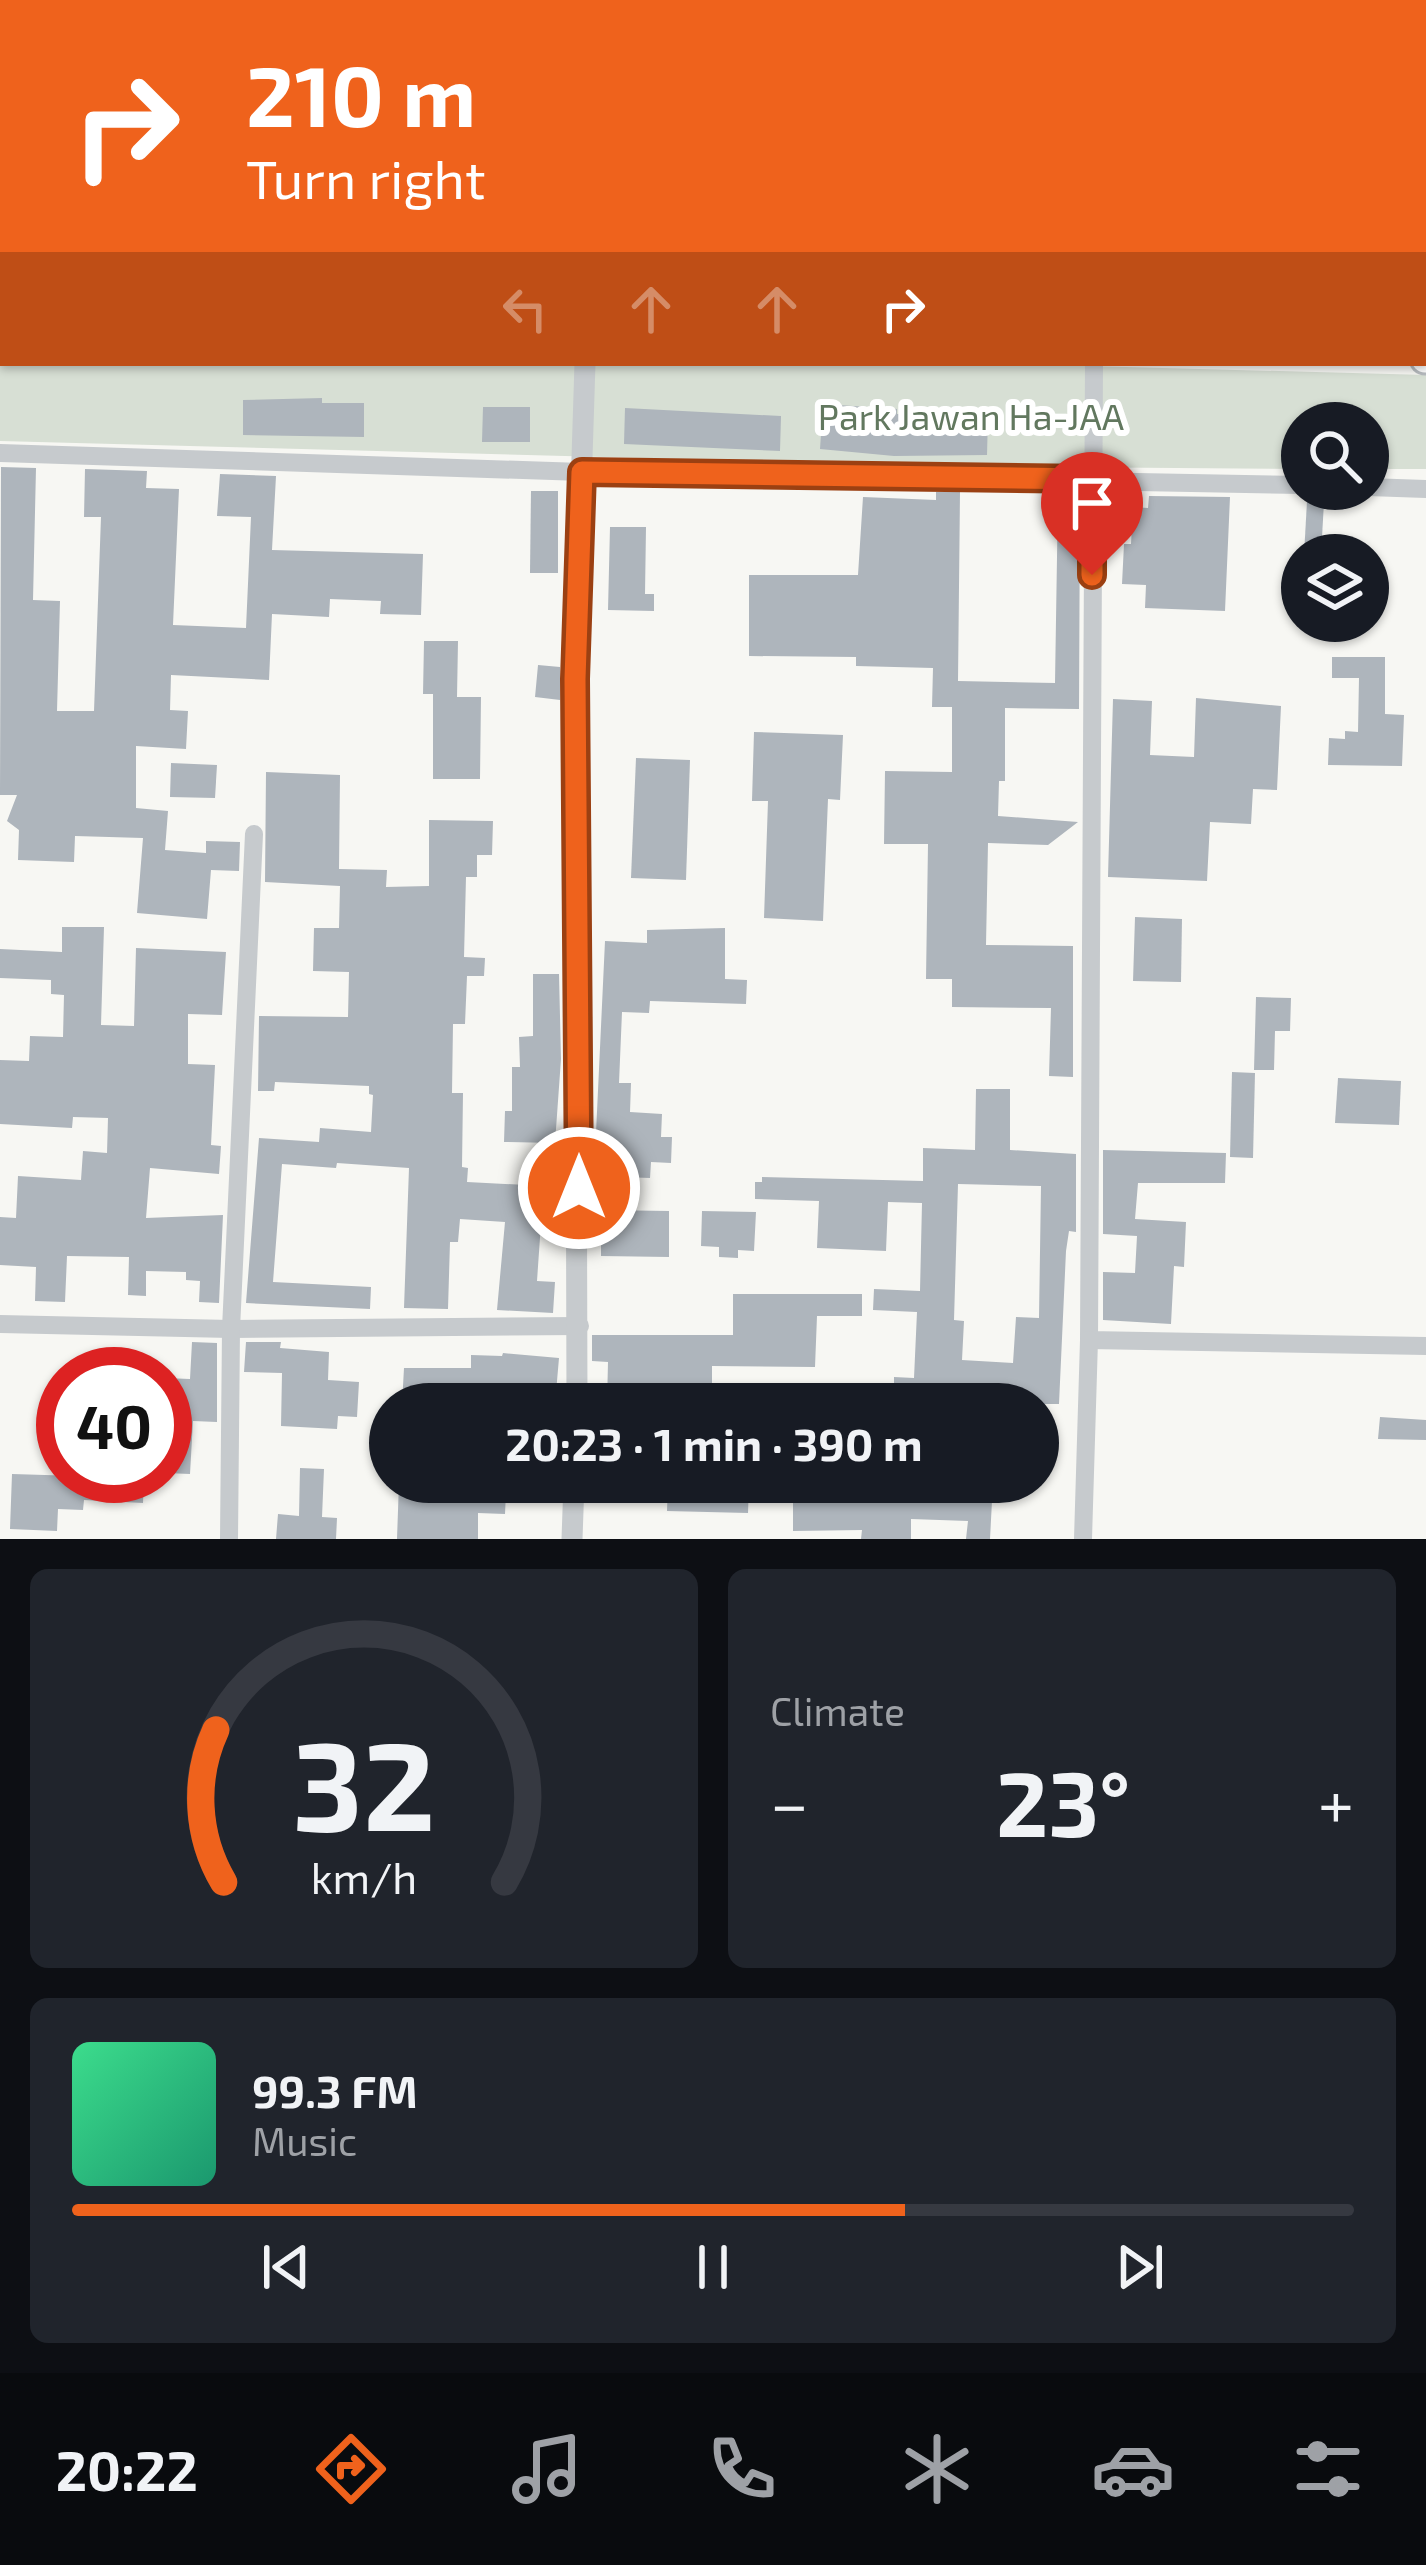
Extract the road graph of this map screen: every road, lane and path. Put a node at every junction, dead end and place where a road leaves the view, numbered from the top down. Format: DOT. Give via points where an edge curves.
graph roads {
  1 [pos="585,366"];
  2 [pos="1094,366"];
  3 [pos="0,453"];
  4 [pos="582,472"];
  5 [pos="1092,479"];
  6 [pos="1281,484"];
  7 [pos="1389,488"];
  8 [pos="1426,489"];
  9 [pos="254,834"];
  10 [pos="0,1324"];
  11 [pos="580,1326"];
  12 [pos="231,1329"];
  13 [pos="1090,1340"];
  14 [pos="1426,1346"];
  15 [pos="578,1383"];
  16 [pos="573,1503"];
  17 [pos="229,1539"];
  18 [pos="572,1539"];
  19 [pos="1083,1539"];
  1 -- 4 [label="street"];
  2 -- 5 [label="street"];
  3 -- 4 [label="street"];
  4 -- 5 [label="street"];
  4 -- 11 [label="street" via="575,679"];
  5 -- 6 [label="street"];
  5 -- 13 [label="street"];
  7 -- 8 [label="street"];
  9 -- 12 [label="street"];
  10 -- 12 [label="street"];
  11 -- 12 [label="street"];
  11 -- 15 [label="street"];
  12 -- 17 [label="street"];
  13 -- 14 [label="street"];
  13 -- 19 [label="street"];
  16 -- 18 [label="street"];
}
